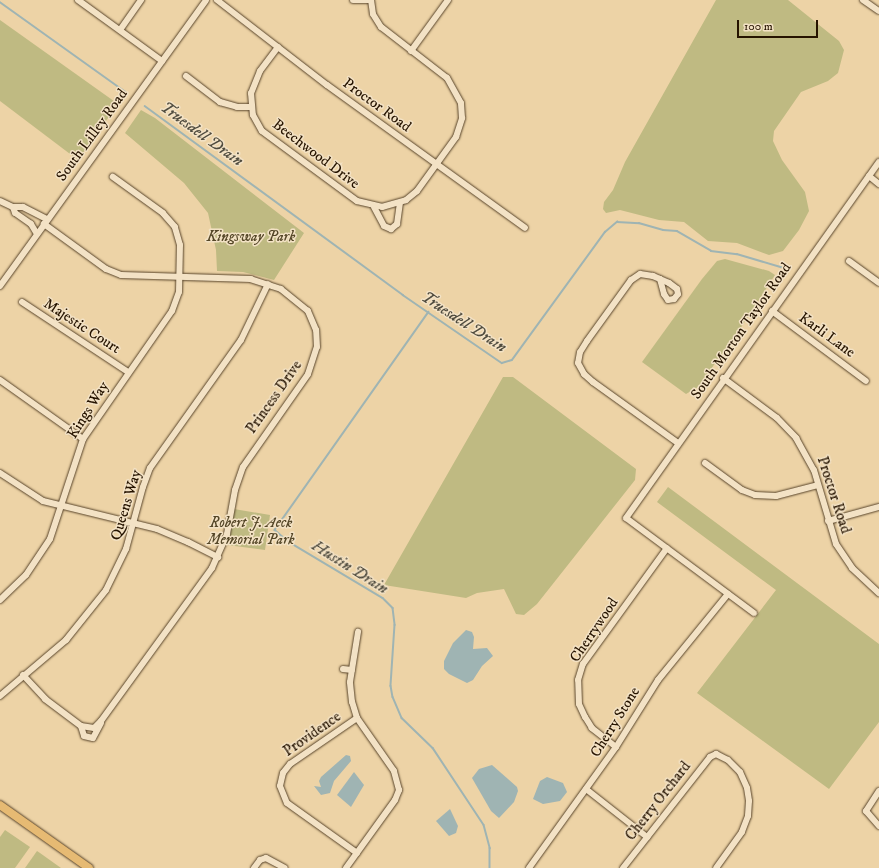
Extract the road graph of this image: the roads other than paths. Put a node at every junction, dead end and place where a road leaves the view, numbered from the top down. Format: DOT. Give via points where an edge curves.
graph roads {
  1 [pos="78,0"];
  2 [pos="141,0"];
  3 [pos="206,0"];
  4 [pos="217,0"];
  5 [pos="353,0"];
  6 [pos="370,0"];
  7 [pos="448,0"];
  8 [pos="863,0"];
  9 [pos="879,11"];
  10 [pos="120,30"];
  11 [pos="278,46"];
  12 [pos="411,51"];
  13 [pos="162,61"];
  14 [pos="186,76"];
  15 [pos="251,107"];
  16 [pos="879,162"];
  17 [pos="436,164"];
  18 [pos="869,176"];
  19 [pos="112,177"];
  20 [pos="879,184"];
  21 [pos="0,202"];
  22 [pos="400,203"];
  23 [pos="13,207"];
  24 [pos="374,207"];
  25 [pos="46,222"];
  26 [pos="525,228"];
  27 [pos="37,234"];
  28 [pos="849,260"];
  29 [pos="180,277"];
  30 [pos="660,279"];
  31 [pos="879,283"];
  32 [pos="268,284"];
  33 [pos="0,286"];
  34 [pos="22,302"];
  35 [pos="772,311"];
  36 [pos="128,372"];
  37 [pos="723,378"];
  38 [pos="0,380"];
  39 [pos="866,380"];
  40 [pos="83,439"];
  41 [pos="678,443"];
  42 [pos="705,463"];
  43 [pos="0,473"];
  44 [pos="818,485"];
  45 [pos="62,506"];
  46 [pos="879,507"];
  47 [pos="828,521"];
  48 [pos="133,523"];
  49 [pos="667,548"];
  50 [pos="218,557"];
  51 [pos="879,593"];
  52 [pos="728,594"];
  53 [pos="0,600"];
  54 [pos="754,613"];
  55 [pos="358,632"];
  56 [pos="343,670"];
  57 [pos="352,670"];
  58 [pos="23,675"];
  59 [pos="0,696"];
  60 [pos="357,718"];
  61 [pos="102,722"];
  62 [pos="80,726"];
  63 [pos="616,747"];
  64 [pos="586,789"];
  65 [pos="879,791"];
  66 [pos="0,805"];
  67 [pos="879,826"];
  68 [pos="647,836"];
  69 [pos="357,853"];
  70 [pos="88,868"];
  71 [pos="254,868"];
  72 [pos="285,868"];
  73 [pos="346,868"];
  74 [pos="529,868"];
  75 [pos="623,868"];
  76 [pos="716,868"];
  1 -- 10 [label="street"];
  2 -- 10 [label="street"];
  3 -- 13 [label="street, South Lilley Road"];
  4 -- 11 [label="street, Proctor Road"];
  5 -- 6 [label="street"];
  6 -- 12 [label="street" via="373,14 381,27"];
  7 -- 12 [label="street"];
  8 -- 9 [label="street"];
  10 -- 13 [label="street"];
  11 -- 15 [label="street, Beechwood Drive" via="255,80 251,93"];
  11 -- 17 [label="street, Proctor Road"];
  12 -- 17 [label="street" via="447,78 461,102 462,118 458,132"];
  13 -- 25 [label="street, South Lilley Road"];
  14 -- 15 [label="street" via="220,102 237,107"];
  15 -- 24 [label="street, Beechwood Drive" via="256,123 268,137 352,198"];
  16 -- 18 [label="street, South Morton Taylor Road"];
  17 -- 22 [label="street" via="417,191"];
  17 -- 26 [label="street, Proctor Road"];
  18 -- 20 [label="street"];
  18 -- 35 [label="street, South Morton Taylor Road"];
  19 -- 29 [label="street, Kings Way" via="169,219 177,232 180,245"];
  21 -- 23 [label="street, Princess Drive"];
  22 -- 24 [label="street"];
  22 -- 24 [label="street" via="397,224 391,229 384,226"];
  23 -- 25 [label="street, Princess Drive" via="23,207"];
  23 -- 27 [label="street, Princess Drive" via="15,213 31,224"];
  25 -- 27 [label="street, South Lilley Road"];
  25 -- 29 [label="street, Princess Drive" via="115,273 127,276"];
  27 -- 33 [label="street, South Lilley Road"];
  28 -- 31 [label="street"];
  29 -- 32 [label="street, Princess Drive" via="251,279"];
  29 -- 36 [label="street, Kings Way" via="174,307"];
  30 -- 41 [label="street" via="640,274 631,280 580,352 578,363 584,374 593,382"];
  32 -- 48 [label="street, Queens Way" via="241,340 150,468"];
  32 -- 50 [label="street, Princess Drive" via="292,296 308,311 316,330 316,353 308,374 243,467"];
  34 -- 36 [label="street, Majestic Court"];
  35 -- 37 [label="street, South Morton Taylor Road"];
  35 -- 39 [label="street, Karli Lane"];
  36 -- 40 [label="street, Kings Way"];
  37 -- 41 [label="street, South Morton Taylor Road"];
  37 -- 44 [label="street, Proctor Road" via="791,432 808,457"];
  38 -- 40 [label="street"];
  40 -- 45 [label="street, Kings Way" via="71,470"];
  41 -- 49 [label="street, South Morton Taylor Road" via="626,518"];
  42 -- 44 [label="street" via="742,490 760,496 776,496"];
  43 -- 45 [label="street" via="32,496"];
  44 -- 47 [label="street, Proctor Road"];
  45 -- 48 [label="street"];
  45 -- 53 [label="street, Kings Way" via="54,531 43,551 26,575"];
  46 -- 47 [label="street"];
  47 -- 51 [label="street, Proctor Road" via="836,544 847,561 863,580"];
  48 -- 50 [label="street" via="177,537"];
  48 -- 58 [label="street, Queens Way" via="121,561 100,599 66,640"];
  49 -- 52 [label="street"];
  49 -- 63 [label="street, Cherrywood" via="583,664 578,680 578,698 585,718 592,728"];
  50 -- 61 [label="street, Princess Drive"];
  52 -- 54 [label="street"];
  52 -- 63 [label="street, Cherry Stone" via="650,690"];
  55 -- 57 [label="street"];
  56 -- 57 [label="street"];
  57 -- 60 [label="street" via="350,693"];
  58 -- 59 [label="street, Queens Way"];
  58 -- 62 [label="street, Princess Drive" via="45,700"];
  60 -- 69 [label="street" via="394,771 399,783 395,800"];
  60 -- 69 [label="street, Providence" via="290,764 283,773 280,786 287,802"];
  61 -- 62 [label="street" via="94,728"];
  61 -- 62 [label="street, Princess Drive" via="93,738 84,736"];
  63 -- 64 [label="street, Cherry Stone"];
  64 -- 68 [label="street"];
  64 -- 74 [label="street, Cherry Stone"];
  65 -- 67 [label="street" via="866,811"];
  66 -- 70 [label="main road"];
  68 -- 75 [label="street, Cherry Orchard"];
  68 -- 76 [label="street, Cherry Orchard" via="710,756 716,754 728,760 740,772 749,801 748,816 742,832"];
  69 -- 73 [label="street"];
  71 -- 72 [label="street" via="260,860 266,858"];
}
